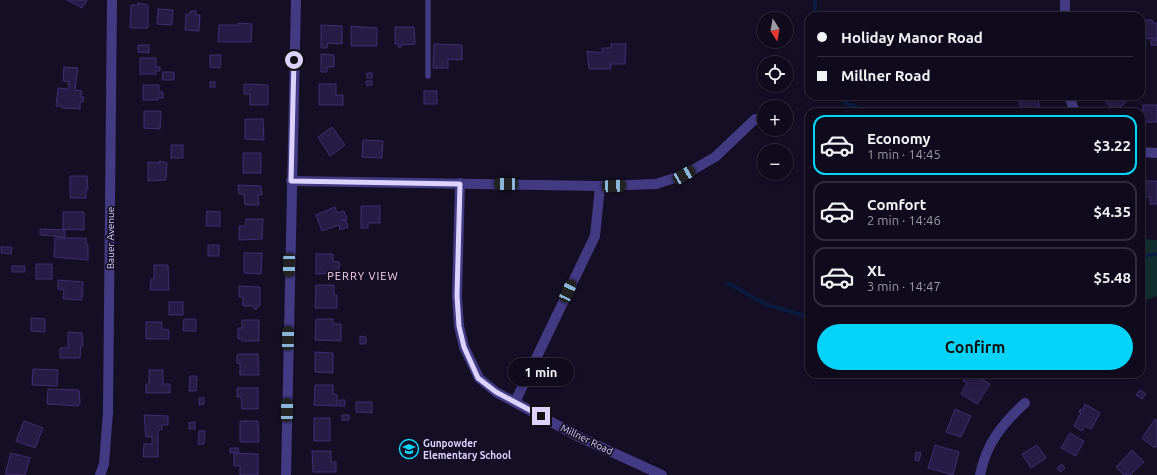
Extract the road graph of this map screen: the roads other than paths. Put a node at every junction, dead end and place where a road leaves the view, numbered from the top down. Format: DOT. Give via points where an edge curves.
graph roads {
  1 [pos="112,0"];
  2 [pos="296,0"];
  3 [pos="428,0"];
  4 [pos="1065,0"];
  5 [pos="1065,12"];
  6 [pos="428,76"];
  7 [pos="755,119"];
  8 [pos="1145,152"];
  9 [pos="1157,153"];
  10 [pos="291,181"];
  11 [pos="460,184"];
  12 [pos="600,186"];
  13 [pos="515,402"];
  14 [pos="1025,403"];
  15 [pos="100,475"];
  16 [pos="286,475"];
  17 [pos="662,475"];
  18 [pos="980,475"];
  1 -- 15 [label="street, Bauer Avenue" via="108,412 104,464"];
  2 -- 10 [label="street"];
  3 -- 6 [label="lane"];
  4 -- 5 [label="street"];
  7 -- 12 [label="street" via="715,157 684,175 656,184"];
  8 -- 9 [label="street"];
  10 -- 11 [label="street"];
  10 -- 16 [label="street"];
  11 -- 12 [label="street"];
  11 -- 13 [label="street, Millner Road" via="457,296 459,326 464,347 478,378"];
  12 -- 13 [label="street" via="595,236"];
  13 -- 17 [label="street, Millner Road" via="579,437"];
  14 -- 18 [label="street" via="1006,420 994,436"];
}
